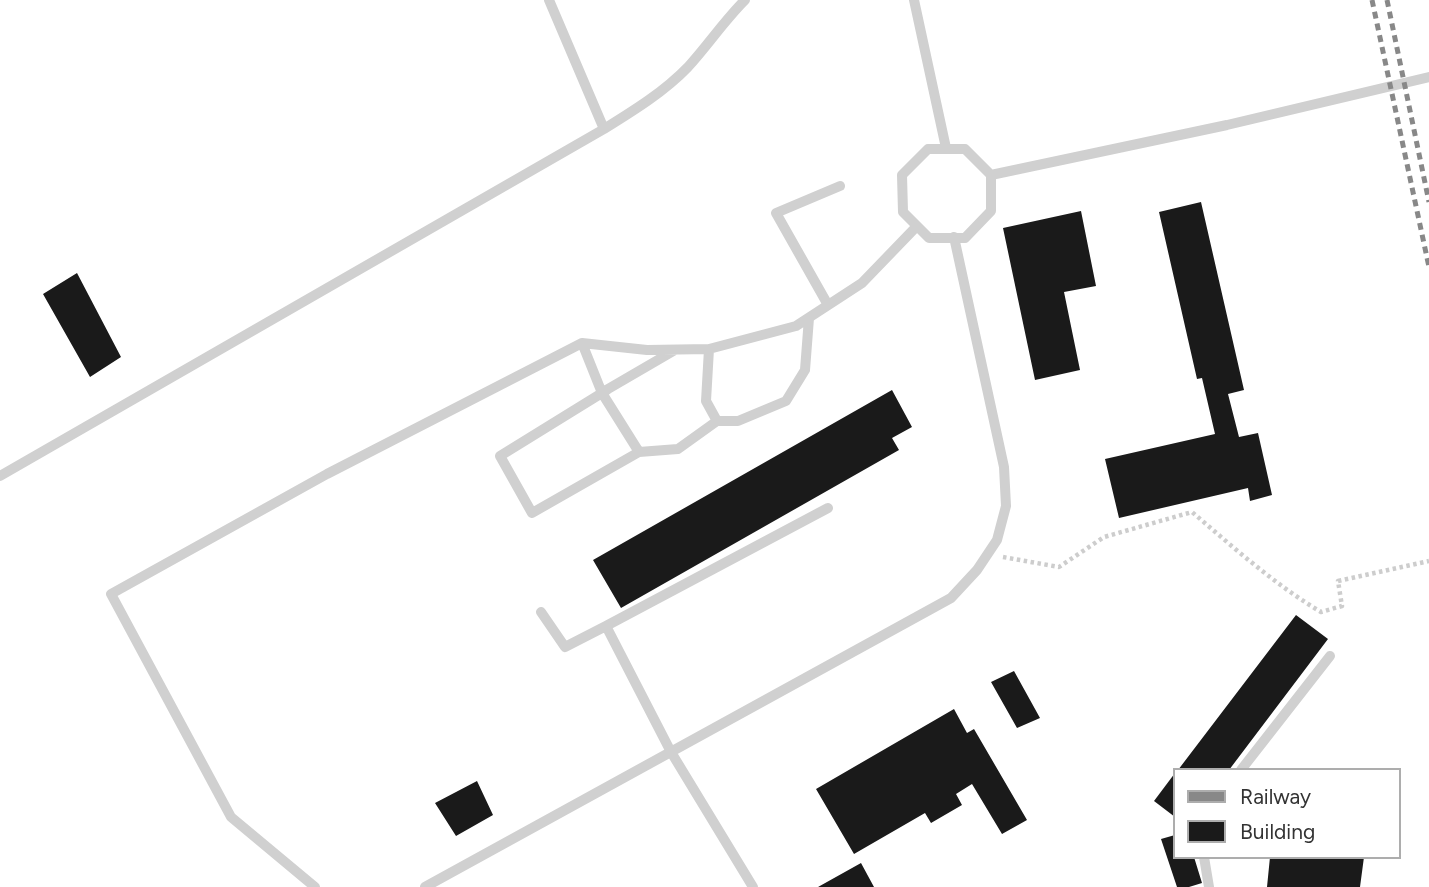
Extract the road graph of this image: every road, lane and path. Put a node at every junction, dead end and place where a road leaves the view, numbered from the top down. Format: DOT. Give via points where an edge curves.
graph roads {
  1 [pos="549,0"];
  2 [pos="914,0"];
  3 [pos="741,2"];
  4 [pos="1429,77"];
  5 [pos="604,129"];
  6 [pos="946,148"];
  7 [pos="991,175"];
  8 [pos="840,186"];
  9 [pos="917,226"];
  10 [pos="954,237"];
  11 [pos="828,305"];
  12 [pos="809,318"];
  13 [pos="582,343"];
  14 [pos="709,349"];
  15 [pos="677,350"];
  16 [pos="602,393"];
  17 [pos="717,421"];
  18 [pos="639,452"];
  19 [pos="0,476"];
  20 [pos="828,508"];
  21 [pos="988,554"];
  22 [pos="1429,561"];
  23 [pos="541,612"];
  24 [pos="606,626"];
  25 [pos="1330,656"];
  26 [pos="671,752"];
  27 [pos="1243,768"];
  28 [pos="1204,859"];
  29 [pos="314,887"];
  30 [pos="425,887"];
  31 [pos="753,887"];
  32 [pos="1209,887"];
  1 -- 5 [label="lane"];
  2 -- 6 [label="lane"];
  3 -- 5 [label="lane" via="687,68"];
  4 -- 7 [label="lane"];
  5 -- 19 [label="lane"];
  6 -- 7 [label="lane" via="965,149"];
  6 -- 9 [label="lane" via="928,149 902,175 903,212"];
  7 -- 10 [label="lane" via="991,211 965,237"];
  8 -- 11 [label="lane" via="776,213"];
  9 -- 10 [label="lane" via="929,237"];
  9 -- 11 [label="lane" via="862,283"];
  10 -- 21 [label="lane" via="1004,467 1006,506 997,540"];
  11 -- 12 [label="lane"];
  12 -- 14 [label="lane" via="796,326"];
  12 -- 17 [label="lane" via="805,370 786,401 738,421"];
  13 -- 15 [label="lane"];
  13 -- 16 [label="lane"];
  13 -- 29 [label="lane" via="327,474 111,594 231,817"];
  14 -- 15 [label="lane"];
  14 -- 17 [label="lane" via="706,401"];
  15 -- 16 [label="lane"];
  16 -- 18 [label="lane"];
  16 -- 18 [label="lane" via="500,456 532,513"];
  17 -- 18 [label="lane" via="678,449"];
  20 -- 24 [label="lane"];
  21 -- 22 [label="path" via="1059,567 1104,537 1192,512 1321,612 1342,606 1338,581"];
  21 -- 26 [label="lane" via="951,598"];
  23 -- 24 [label="lane" via="565,647"];
  24 -- 26 [label="lane"];
  25 -- 27 [label="lane"];
  26 -- 30 [label="lane"];
  26 -- 31 [label="lane"];
  28 -- 32 [label="lane"];
}
